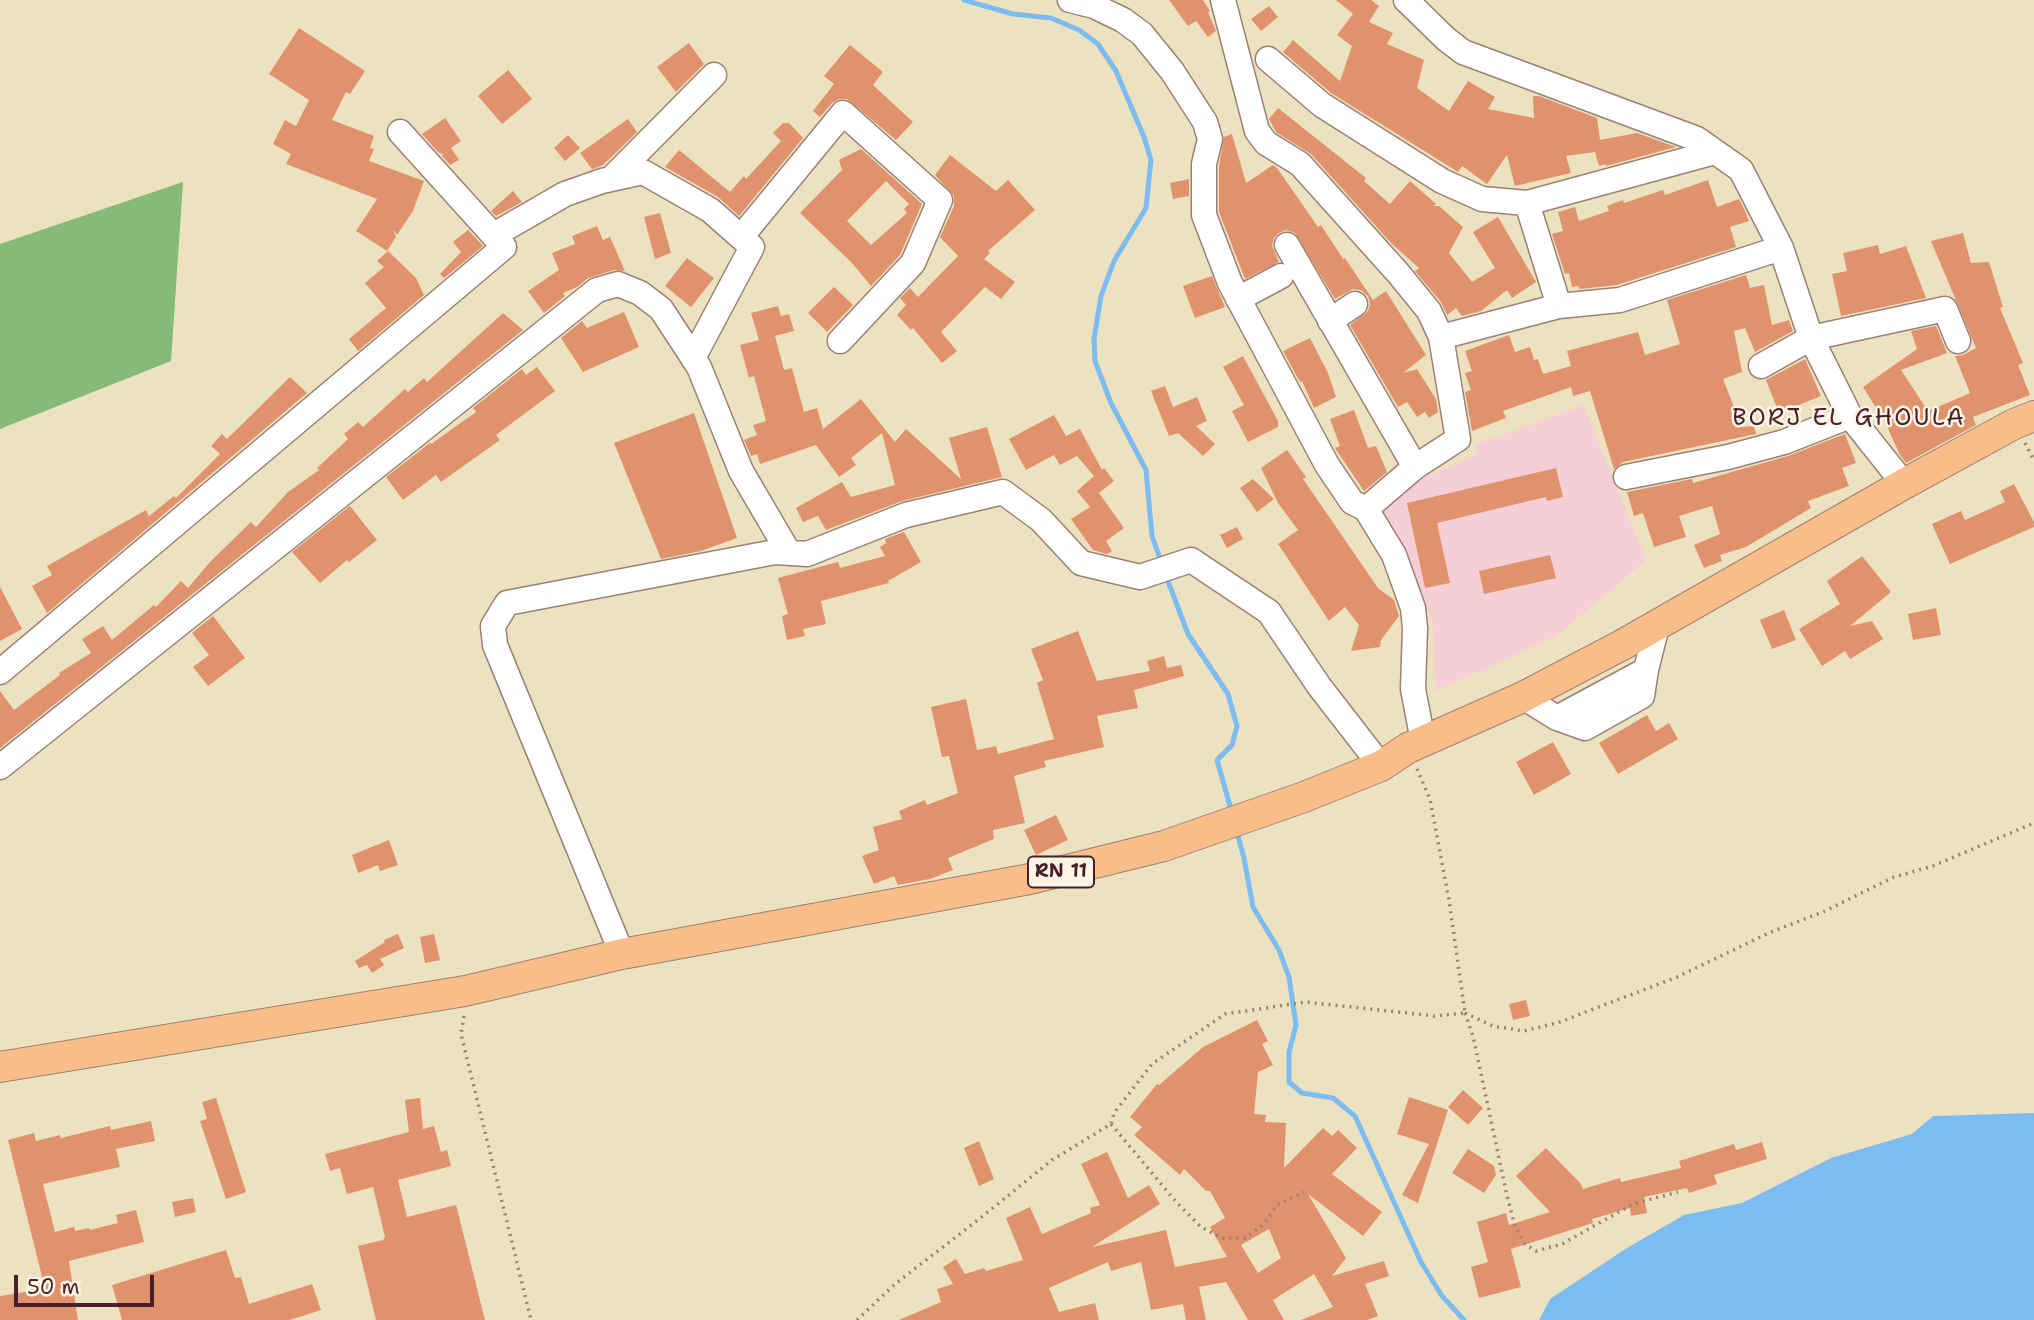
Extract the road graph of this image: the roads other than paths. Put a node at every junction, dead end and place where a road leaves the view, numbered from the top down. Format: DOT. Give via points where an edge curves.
graph roads {
  1 [pos="1070,0"];
  2 [pos="1223,0"];
  3 [pos="1406,0"];
  4 [pos="1268,59"];
  5 [pos="714,75"];
  6 [pos="400,132"];
  7 [pos="1715,152"];
  8 [pos="611,179"];
  9 [pos="1527,203"];
  10 [pos="494,235"];
  11 [pos="741,237"];
  12 [pos="1287,245"];
  13 [pos="1781,248"];
  14 [pos="1281,276"];
  15 [pos="1238,299"];
  16 [pos="1355,304"];
  17 [pos="1559,306"];
  18 [pos="1330,321"];
  19 [pos="1441,337"];
  20 [pos="1811,338"];
  21 [pos="840,341"];
  22 [pos="1958,341"];
  23 [pos="693,358"];
  24 [pos="1760,366"];
  25 [pos="1850,416"];
  26 [pos="2034,416"];
  27 [pos="1415,467"];
  28 [pos="1626,477"];
  29 [pos="1903,484"];
  30 [pos="1366,509"];
  31 [pos="789,553"];
  32 [pos="1657,626"];
  33 [pos="0,672"];
  34 [pos="1523,697"];
  35 [pos="1416,744"];
  36 [pos="0,766"];
  37 [pos="1381,766"];
  38 [pos="622,954"];
  39 [pos="0,1067"];
  1 -- 15 [label="street" via="1094,6 1142,34 1205,122 1210,139 1204,164 1204,215"];
  2 -- 19 [label="street" via="1256,131 1266,144 1300,164 1398,273 1429,311"];
  3 -- 7 [label="street" via="1464,52 1697,139"];
  4 -- 9 [label="street" via="1322,105 1442,181 1482,199"];
  5 -- 8 [label="street"];
  6 -- 10 [label="street"];
  7 -- 9 [label="street"];
  7 -- 13 [label="street" via="1741,170"];
  8 -- 10 [label="street" via="565,194"];
  8 -- 11 [label="street" via="643,172 710,210"];
  9 -- 17 [label="street"];
  10 -- 33 [label="street" via="504,247"];
  11 -- 21 [label="street" via="843,113 940,200 913,263"];
  11 -- 23 [label="street" via="752,247"];
  12 -- 18 [label="street"];
  13 -- 17 [label="street" via="1619,300"];
  13 -- 20 [label="street"];
  14 -- 15 [label="street"];
  15 -- 30 [label="street" via="1327,465 1352,502"];
  16 -- 18 [label="street"];
  17 -- 19 [label="street"];
  18 -- 27 [label="street"];
  19 -- 27 [label="street" via="1458,439"];
  20 -- 22 [label="street" via="1945,309"];
  20 -- 24 [label="street"];
  20 -- 25 [label="street"];
  23 -- 31 [label="street" via="741,471"];
  23 -- 36 [label="street" via="661,309 640,293 618,284 597,290"];
  25 -- 28 [label="street" via="1740,454"];
  25 -- 29 [label="street"];
  26 -- 29 [label="main road, RN 11"];
  27 -- 30 [label="street"];
  29 -- 32 [label="main road, RN 11"];
  30 -- 35 [label="street" via="1394,555 1413,608"];
  31 -- 37 [label="street" via="807,554 906,515 1003,492 1041,520 1081,563 1140,577 1191,560 1269,612"];
  31 -- 38 [label="street" via="507,603 493,626 495,645"];
  32 -- 34 [label="main road, RN 11"];
  32 -- 34 [label="street" via="1646,670 1557,718"];
  34 -- 35 [label="main road, RN 11"];
  35 -- 37 [label="main road, RN 11"];
  37 -- 38 [label="main road, RN 11" via="1164,846 1084,866"];
  38 -- 39 [label="main road, RN 11" via="465,991"];
}
